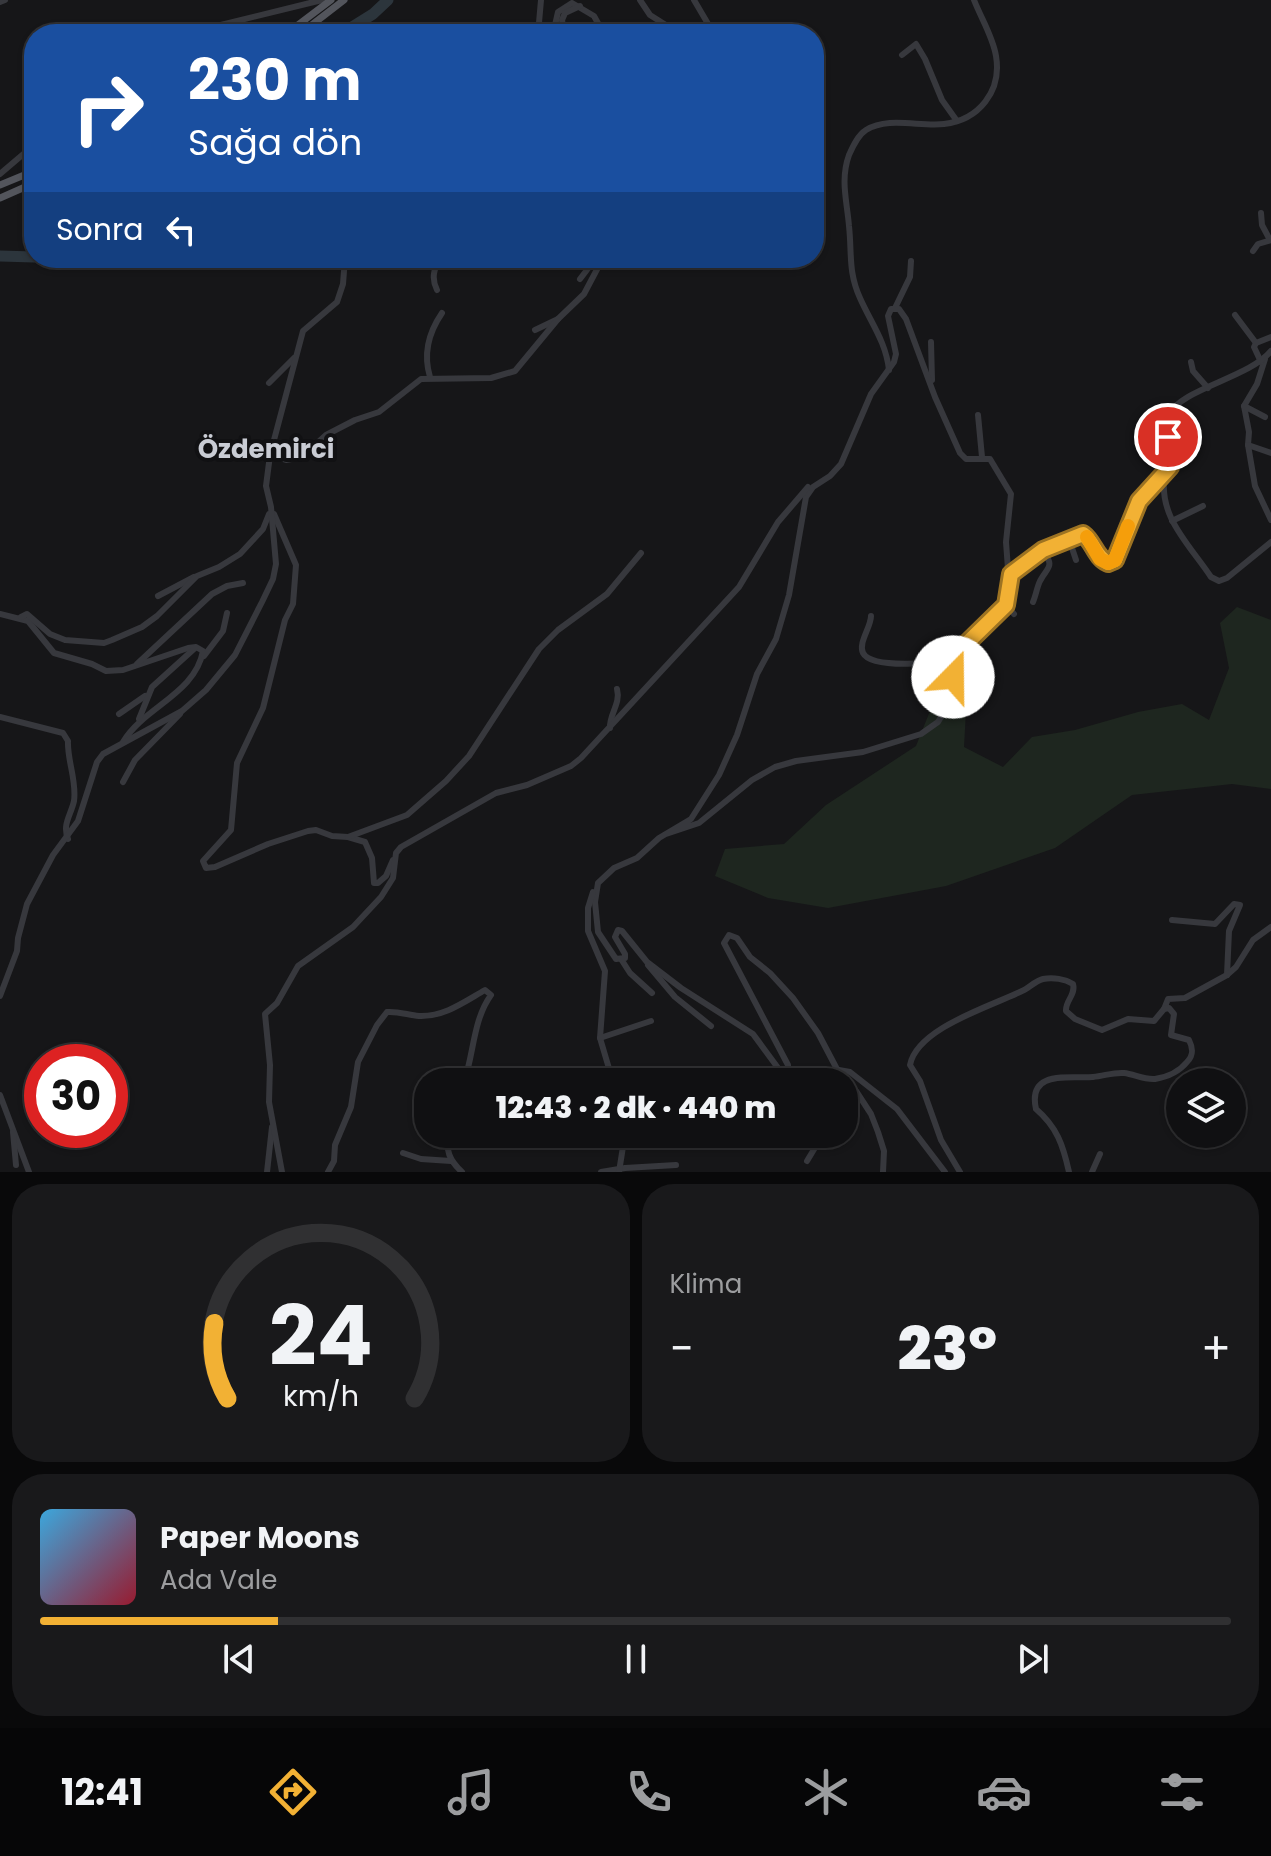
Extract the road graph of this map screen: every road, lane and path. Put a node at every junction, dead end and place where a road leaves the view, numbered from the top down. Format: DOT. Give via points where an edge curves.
graph roads {
  1 [pos="322,0"];
  2 [pos="331,0"];
  3 [pos="344,0"];
  4 [pos="541,0"];
  5 [pos="640,0"];
  6 [pos="694,0"];
  7 [pos="974,0"];
  8 [pos="580,6"];
  9 [pos="225,24"];
  10 [pos="299,24"];
  11 [pos="313,24"];
  12 [pos="539,24"];
  13 [pos="555,24"];
  14 [pos="563,24"];
  15 [pos="598,24"];
  16 [pos="664,24"];
  17 [pos="708,24"];
  18 [pos="902,55"];
  19 [pos="957,121"];
  20 [pos="24,154"];
  21 [pos="0,174"];
  22 [pos="24,175"];
  23 [pos="0,185"];
  24 [pos="24,187"];
  25 [pos="0,198"];
  26 [pos="1261,213"];
  27 [pos="1270,240"];
  28 [pos="1253,251"];
  29 [pos="911,261"];
  30 [pos="344,268"];
  31 [pos="436,268"];
  32 [pos="588,268"];
  33 [pos="598,268"];
  34 [pos="580,279"];
  35 [pos="437,290"];
  36 [pos="895,308"];
  37 [pos="442,313"];
  38 [pos="1235,315"];
  39 [pos="558,319"];
  40 [pos="535,330"];
  41 [pos="1271,337"];
  42 [pos="931,342"];
  43 [pos="1256,343"];
  44 [pos="1271,351"];
  45 [pos="294,358"];
  46 [pos="1263,360"];
  47 [pos="1191,362"];
  48 [pos="889,370"];
  49 [pos="430,377"];
  50 [pos="269,383"];
  51 [pos="1208,388"];
  52 [pos="933,392"];
  53 [pos="1244,406"];
  54 [pos="978,415"];
  55 [pos="1265,417"];
  56 [pos="1168,437"];
  57 [pos="1138,440"];
  58 [pos="1248,445"];
  59 [pos="1271,453"];
  60 [pos="270,455"];
  61 [pos="982,457"];
  62 [pos="1165,474"];
  63 [pos="816,484"];
  64 [pos="1203,506"];
  65 [pos="271,507"];
  66 [pos="1271,520"];
  67 [pos="1172,521"];
  68 [pos="1069,539"];
  69 [pos="1271,542"];
  70 [pos="1043,550"];
  71 [pos="641,553"];
  72 [pos="1076,560"];
  73 [pos="1011,574"];
  74 [pos="197,576"];
  75 [pos="243,583"];
  76 [pos="158,596"];
  77 [pos="1033,602"];
  78 [pos="1006,605"];
  79 [pos="227,613"];
  80 [pos="0,614"];
  81 [pos="1014,614"];
  82 [pos="871,616"];
  83 [pos="21,617"];
  84 [pos="196,647"];
  85 [pos="202,658"];
  86 [pos="957,658"];
  87 [pos="134,666"];
  88 [pos="617,689"];
  89 [pos="148,694"];
  90 [pos="182,711"];
  91 [pos="119,714"];
  92 [pos="0,717"];
  93 [pos="135,725"];
  94 [pos="610,728"];
  95 [pos="122,743"];
  96 [pos="123,782"];
  97 [pos="666,834"];
  98 [pos="348,837"];
  99 [pos="68,839"];
  100 [pos="396,853"];
  101 [pos="598,883"];
  102 [pos="1172,920"];
  103 [pos="1271,927"];
  104 [pos="621,959"];
  105 [pos="647,962"];
  106 [pos="1227,975"];
  107 [pos="652,993"];
  108 [pos="0,996"];
  109 [pos="1164,1009"];
  110 [pos="651,1021"];
  111 [pos="711,1026"];
  112 [pos="600,1038"];
  113 [pos="468,1068"];
  114 [pos="609,1068"];
  115 [pos="778,1068"];
  116 [pos="788,1068"];
  117 [pos="838,1068"];
  118 [pos="858,1078"];
  119 [pos="0,1095"];
  120 [pos="858,1096"];
  121 [pos="272,1119"];
  122 [pos="13,1128"];
  123 [pos="447,1148"];
  124 [pos="623,1148"];
  125 [pos="815,1148"];
  126 [pos="403,1153"];
  127 [pos="1100,1154"];
  128 [pos="451,1161"];
  129 [pos="807,1161"];
  130 [pos="16,1165"];
  131 [pos="676,1165"];
  132 [pos="619,1170"];
  133 [pos="29,1172"];
  134 [pos="267,1172"];
  135 [pos="282,1172"];
  136 [pos="328,1172"];
  137 [pos="462,1172"];
  138 [pos="601,1172"];
  139 [pos="883,1172"];
  140 [pos="945,1172"];
  141 [pos="960,1172"];
  142 [pos="1069,1172"];
  143 [pos="1092,1172"];
  1 -- 9 [label="street"];
  2 -- 10 [label="main road"];
  3 -- 11 [label="main road"];
  4 -- 12 [label="street"];
  5 -- 16 [label="street"];
  6 -- 17 [label="street"];
  7 -- 19 [label="street" via="993,45 997,71 990,99"];
  8 -- 13 [label="street" via="572,3 558,12"];
  8 -- 14 [label="street" via="565,13"];
  8 -- 15 [label="street"];
  18 -- 19 [label="street" via="916,44"];
  19 -- 48 [label="street" via="869,128 848,160 843,191 850,267 879,332"];
  20 -- 21 [label="street"];
  22 -- 23 [label="main road"];
  24 -- 25 [label="main road"];
  26 -- 27 [label="street"];
  27 -- 28 [label="street"];
  29 -- 36 [label="street" via="913,270"];
  30 -- 45 [label="street" via="337,302 303,331"];
  31 -- 35 [label="street"];
  32 -- 34 [label="street"];
  33 -- 39 [label="street" via="584,294"];
  36 -- 48 [label="street" via="888,316 896,354"];
  36 -- 52 [label="street" via="904,316"];
  37 -- 49 [label="street" via="428,343"];
  38 -- 43 [label="street"];
  39 -- 40 [label="street"];
  39 -- 49 [label="street" via="515,371 491,378"];
  41 -- 43 [label="street"];
  42 -- 52 [label="street"];
  43 -- 46 [label="street"];
  44 -- 46 [label="street"];
  45 -- 50 [label="street"];
  45 -- 60 [label="street"];
  46 -- 51 [label="street"];
  46 -- 53 [label="street"];
  47 -- 51 [label="street"];
  48 -- 63 [label="street" via="871,394 844,460"];
  49 -- 60 [label="street" via="414,382 379,412 326,435 302,457"];
  51 -- 56 [label="street" via="1170,413"];
  52 -- 61 [label="street" via="963,456"];
  53 -- 55 [label="street"];
  53 -- 58 [label="street"];
  54 -- 61 [label="street"];
  56 -- 57 [label="street"];
  56 -- 62 [label="street" via="1170,467"];
  58 -- 59 [label="street"];
  58 -- 66 [label="street" via="1255,486"];
  60 -- 65 [label="street" via="266,478"];
  61 -- 73 [label="street" via="993,462 1011,494 1006,542"];
  62 -- 67 [label="street" via="1164,499"];
  62 -- 68 [label="street" via="1139,501 1115,560 1100,559 1083,534"];
  63 -- 94 [label="street" via="778,522 739,587"];
  63 -- 97 [label="street" via="806,497 776,639 757,674 734,743 691,819"];
  64 -- 67 [label="street"];
  65 -- 74 [label="street" via="247,549"];
  65 -- 90 [label="street" via="273,579 235,655"];
  65 -- 98 [label="street" via="296,565 293,604 282,628 267,698 237,763 231,830 203,861 206,868 215,867 308,831"];
  67 -- 69 [label="street" via="1219,581"];
  68 -- 70 [label="street"];
  68 -- 72 [label="street"];
  70 -- 73 [label="street"];
  70 -- 77 [label="street" via="1049,568"];
  71 -- 98 [label="street" via="607,594 539,649 469,756 446,781 407,815"];
  73 -- 78 [label="street"];
  74 -- 76 [label="street"];
  74 -- 83 [label="street" via="150,621 104,643 57,638 34,618"];
  75 -- 87 [label="street" via="212,594"];
  78 -- 81 [label="street"];
  78 -- 86 [label="street"];
  79 -- 85 [label="street" via="223,631"];
  80 -- 83 [label="street"];
  82 -- 86 [label="street" via="862,645 870,659 937,663"];
  83 -- 87 [label="street" via="61,657 106,671"];
  84 -- 85 [label="street" via="203,651"];
  84 -- 87 [label="street"];
  84 -- 89 [label="street"];
  85 -- 93 [label="street" via="171,697"];
  86 -- 97 [label="street" via="945,711 921,734 863,752 775,767 699,823"];
  88 -- 94 [label="street"];
  89 -- 91 [label="street"];
  89 -- 93 [label="street"];
  90 -- 95 [label="street"];
  90 -- 96 [label="street" via="135,760"];
  92 -- 99 [label="street" via="63,733 68,741 74,795 66,820"];
  93 -- 95 [label="street"];
  94 -- 100 [label="street" via="571,766 496,793"];
  95 -- 99 [label="street" via="97,762"];
  97 -- 101 [label="street"];
  98 -- 100 [label="street" via="370,849 374,883 386,876"];
  99 -- 108 [label="street" via="53,855 27,904"];
  100 -- 121 [label="street" via="393,878 381,897 353,927 298,966 265,1014"];
  101 -- 104 [label="street" via="598,932 613,956"];
  101 -- 112 [label="street" via="588,908 588,931 605,971"];
  102 -- 106 [label="street" via="1215,924 1234,904 1240,905 1229,931"];
  103 -- 106 [label="street" via="1253,940"];
  104 -- 105 [label="street" via="625,954 615,937 618,930"];
  104 -- 107 [label="street"];
  105 -- 111 [label="street" via="669,991"];
  105 -- 115 [label="street" via="753,1034"];
  106 -- 109 [label="street" via="1185,998 1168,999"];
  109 -- 141 [label="street" via="1154,1021 1128,1019 1102,1030 1066,1011 1073,984 1041,980 929,1039 910,1065"];
  109 -- 142 [label="street" via="1174,1014 1171,1035 1192,1044 1191,1059 1175,1073 1150,1079 1121,1072 1051,1078 1035,1092 1036,1109 1051,1122"];
  110 -- 112 [label="street"];
  112 -- 114 [label="street"];
  113 -- 136 [label="street" via="478,1017 491,995 485,990 453,1009 428,1016 387,1012 358,1062 351,1107"];
  116 -- 117 [label="street" via="730,958 724,943 729,935 793,998"];
  118 -- 140 [label="street" via="897,1109"];
  119 -- 122 [label="street"];
  120 -- 139 [label="street" via="871,1114 884,1151"];
  121 -- 134 [label="street"];
  121 -- 135 [label="street"];
  122 -- 130 [label="street"];
  122 -- 133 [label="street"];
  123 -- 128 [label="street"];
  124 -- 132 [label="street"];
  125 -- 129 [label="street"];
  126 -- 128 [label="street"];
  127 -- 143 [label="street"];
  128 -- 137 [label="street"];
  131 -- 132 [label="street"];
  132 -- 138 [label="street"];
}
